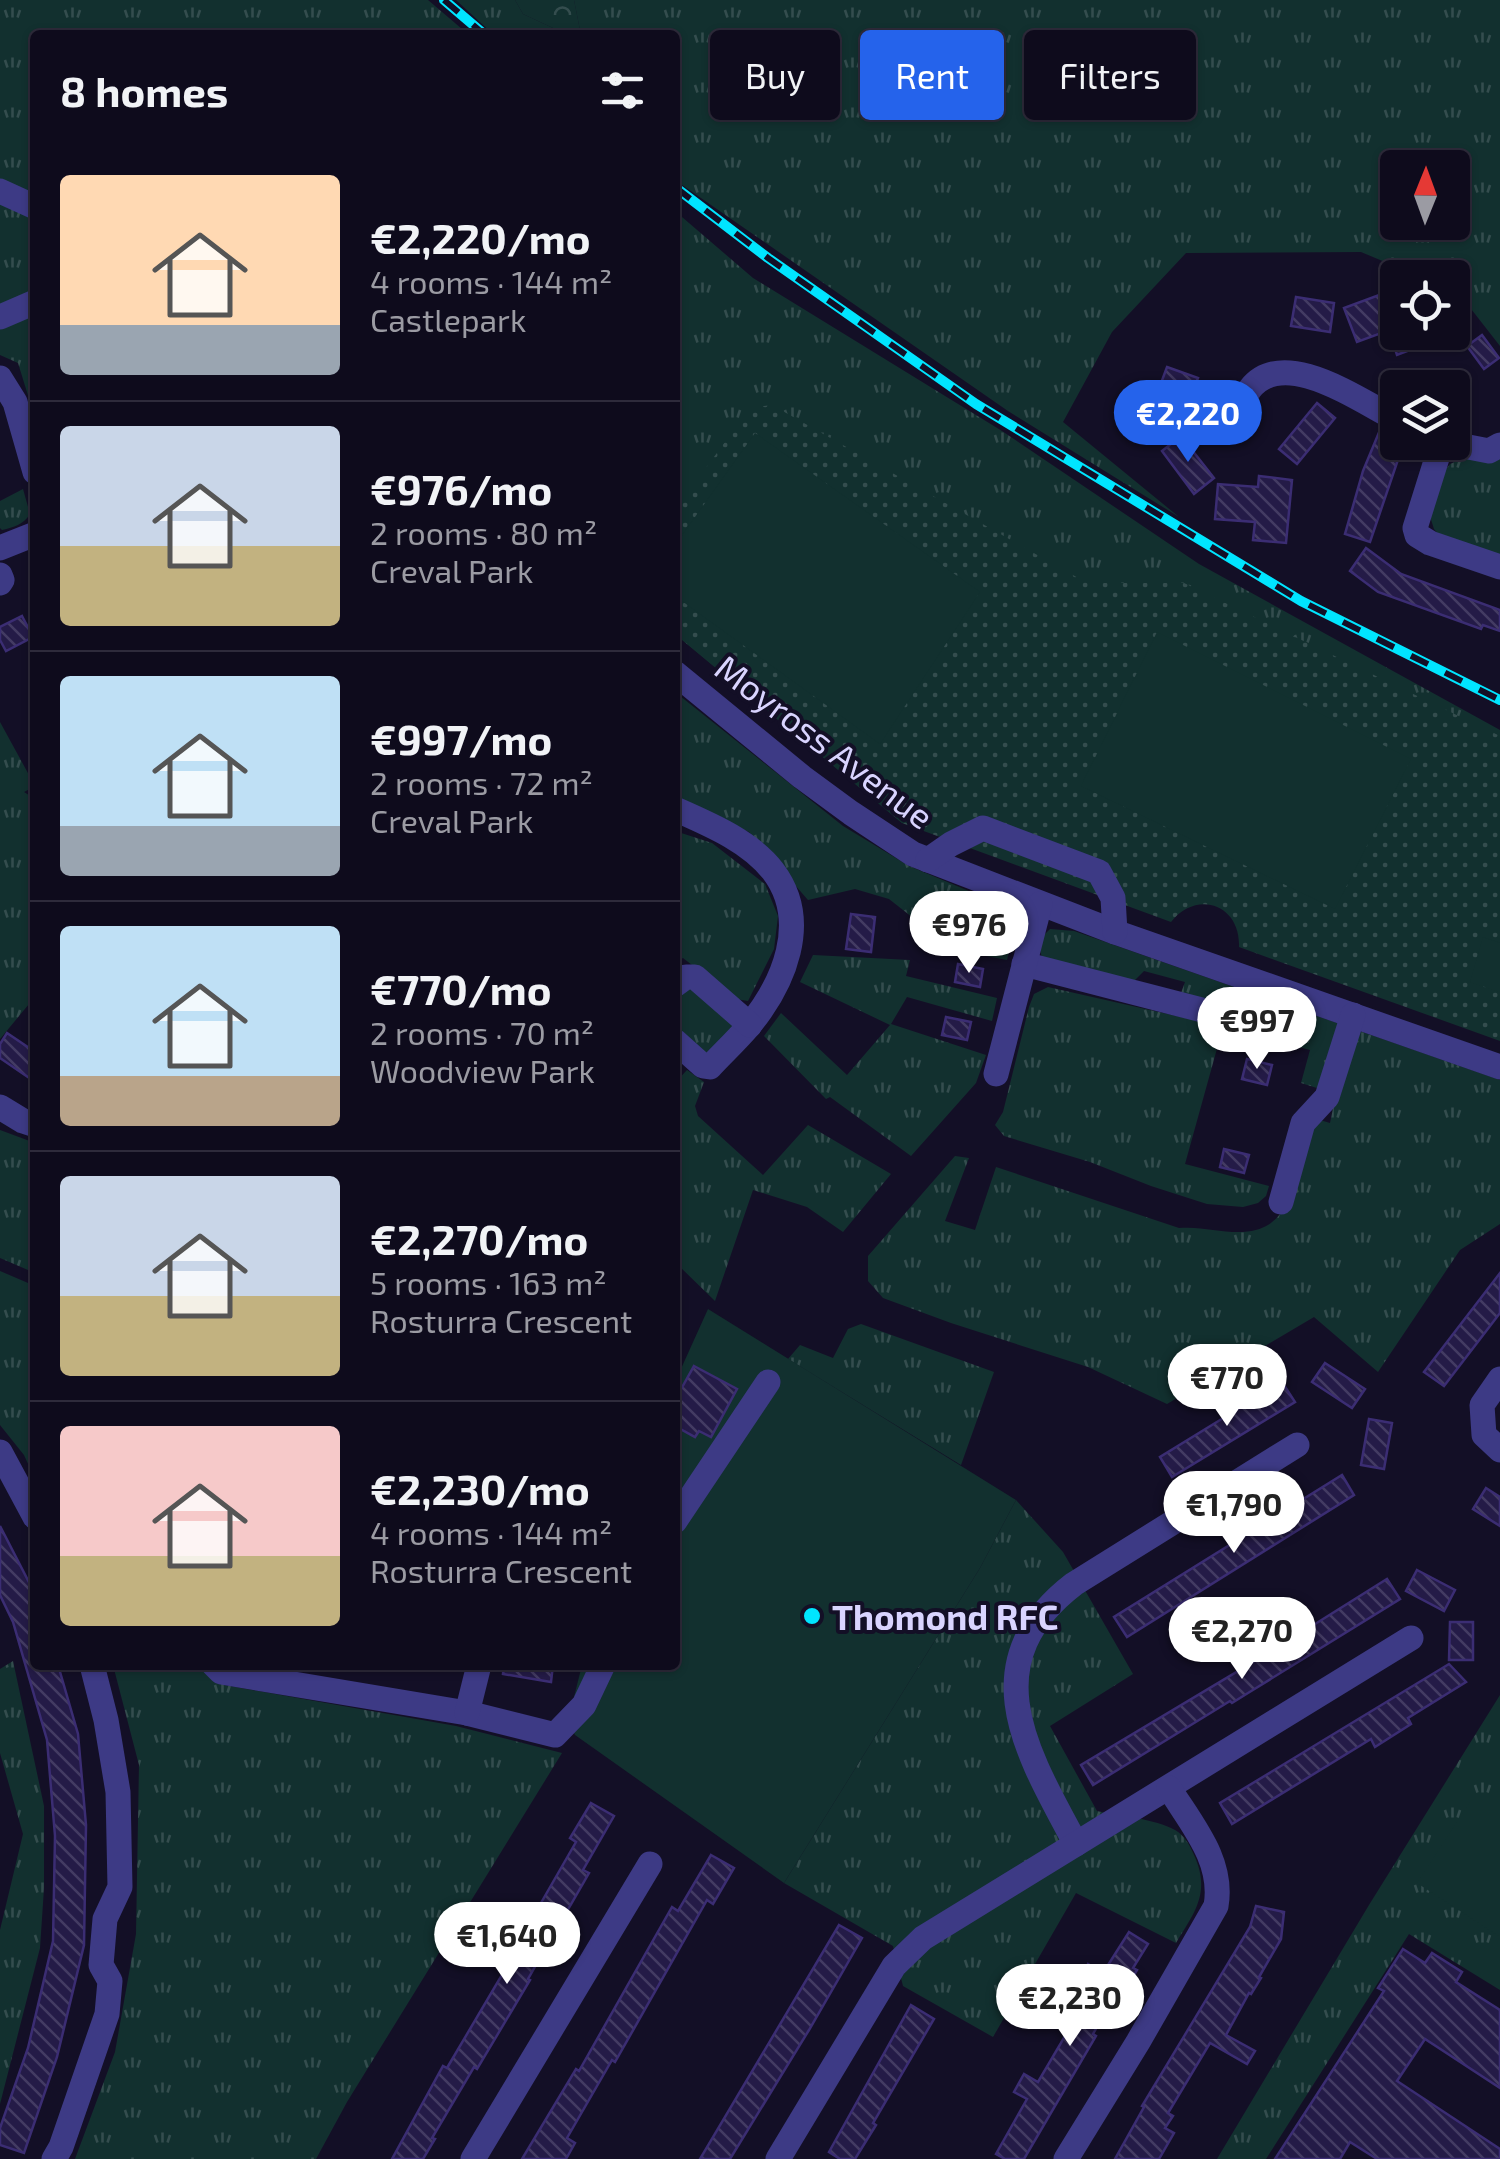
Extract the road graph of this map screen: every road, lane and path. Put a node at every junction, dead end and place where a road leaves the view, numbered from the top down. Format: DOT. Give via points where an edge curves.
graph roads {
  1 [pos="0,191"];
  2 [pos="30,205"];
  3 [pos="30,304"];
  4 [pos="0,316"];
  5 [pos="0,378"];
  6 [pos="1380,411"];
  7 [pos="1237,426"];
  8 [pos="1500,445"];
  9 [pos="1470,447"];
  10 [pos="30,454"];
  11 [pos="1436,460"];
  12 [pos="30,536"];
  13 [pos="0,548"];
  14 [pos="1500,567"];
  15 [pos="0,575"];
  16 [pos="0,584"];
  17 [pos="680,677"];
  18 [pos="680,812"];
  19 [pos="928,860"];
  20 [pos="1040,904"];
  21 [pos="1115,932"];
  22 [pos="1024,964"];
  23 [pos="680,981"];
  24 [pos="1206,1011"];
  25 [pos="1352,1015"];
  26 [pos="750,1025"];
  27 [pos="680,1046"];
  28 [pos="1500,1067"];
  29 [pos="996,1074"];
  30 [pos="0,1107"];
  31 [pos="30,1123"];
  32 [pos="1280,1202"];
  33 [pos="1500,1379"];
  34 [pos="768,1382"];
  35 [pos="1297,1445"];
  36 [pos="1500,1450"];
  37 [pos="0,1452"];
  38 [pos="30,1507"];
  39 [pos="680,1514"];
  40 [pos="1411,1638"];
  41 [pos="93,1670"];
  42 [pos="219,1670"];
  43 [pos="478,1670"];
  44 [pos="601,1670"];
  45 [pos="466,1713"];
  46 [pos="1170,1788"];
  47 [pos="1076,1844"];
  48 [pos="650,1864"];
  49 [pos="54,2159"];
  50 [pos="473,2159"];
  51 [pos="778,2159"];
  52 [pos="1066,2159"];
  1 -- 2 [label="street"];
  3 -- 4 [label="street"];
  5 -- 10 [label="street" via="15,402"];
  6 -- 7 [label="street" via="1288,371 1250,389"];
  8 -- 9 [label="street" via="1489,451"];
  11 -- 14 [label="street" via="1416,536"];
  12 -- 13 [label="street"];
  15 -- 16 [label="street"];
  17 -- 19 [label="street, Moyross Avenue" via="802,777"];
  18 -- 26 [label="street" via="735,838 772,870 786,894 792,941"];
  19 -- 20 [label="street, Moyross Avenue"];
  19 -- 21 [label="street" via="982,828 1099,872 1114,898"];
  20 -- 21 [label="street, Moyross Avenue"];
  20 -- 22 [label="street"];
  21 -- 25 [label="street, Moyross Avenue"];
  22 -- 24 [label="street"];
  22 -- 29 [label="street"];
  23 -- 26 [label="street" via="695,977"];
  25 -- 28 [label="street, Moyross Avenue"];
  25 -- 32 [label="street" via="1327,1098 1303,1123"];
  26 -- 27 [label="street" via="710,1067"];
  30 -- 31 [label="street"];
  33 -- 36 [label="street" via="1482,1405 1484,1435"];
  34 -- 39 [label="street"];
  35 -- 47 [label="street" via="1074,1584 1030,1631 1016,1683 1022,1728"];
  37 -- 38 [label="street"];
  40 -- 46 [label="street"];
  41 -- 49 [label="street" via="118,1792 120,1887 104,1919 108,2014"];
  42 -- 45 [label="street"];
  43 -- 45 [label="street"];
  44 -- 45 [label="street" via="584,1706 555,1736"];
  46 -- 47 [label="street"];
  46 -- 52 [label="street" via="1210,1855 1218,1880 1216,1906"];
  47 -- 51 [label="street" via="924,1938 894,1966"];
  48 -- 50 [label="street"];
}
